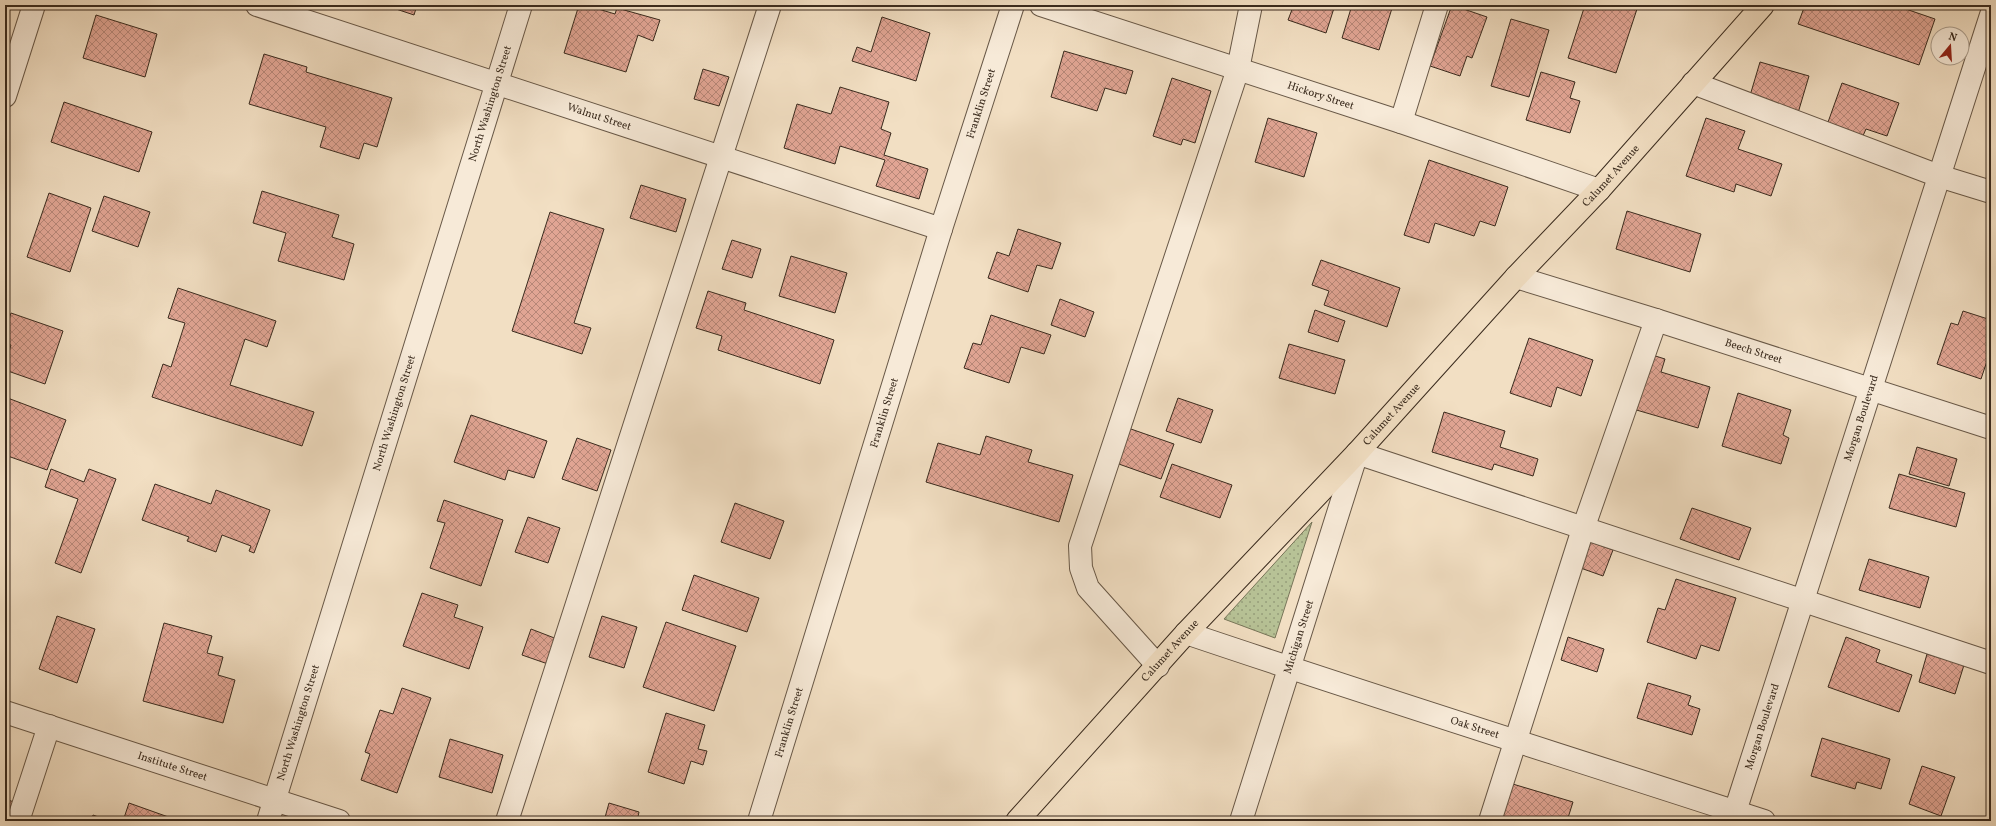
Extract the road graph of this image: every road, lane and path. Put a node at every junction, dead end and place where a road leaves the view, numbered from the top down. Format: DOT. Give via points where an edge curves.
graph roads {
  1 [pos="34,5"];
  2 [pos="521,5"];
  3 [pos="770,5"];
  4 [pos="1013,5"];
  5 [pos="1041,5"];
  6 [pos="1251,5"];
  7 [pos="1437,5"];
  8 [pos="1763,5"];
  9 [pos="269,7"];
  10 [pos="1991,15"];
  11 [pos="1238,69"];
  12 [pos="496,83"];
  13 [pos="1693,83"];
  14 [pos="5,96"];
  15 [pos="1401,122"];
  16 [pos="722,157"];
  17 [pos="1939,176"];
  18 [pos="1599,190"];
  19 [pos="1991,192"];
  20 [pos="941,229"];
  21 [pos="1516,277"];
  22 [pos="1656,320"];
  23 [pos="1871,389"];
  24 [pos="1991,428"];
  25 [pos="1357,452"];
  26 [pos="1583,529"];
  27 [pos="1803,600"];
  28 [pos="1186,633"];
  29 [pos="1991,663"];
  30 [pos="1158,666"];
  31 [pos="1289,669"];
  32 [pos="5,712"];
  33 [pos="49,726"];
  34 [pos="1516,740"];
  35 [pos="275,800"];
  36 [pos="1733,816"];
  37 [pos="18,821"];
  38 [pos="268,821"];
  39 [pos="339,821"];
  40 [pos="507,821"];
  41 [pos="759,821"];
  42 [pos="1017,821"];
  43 [pos="1241,821"];
  44 [pos="1490,821"];
  45 [pos="1764,821"];
  1 -- 14 [label="street"];
  2 -- 12 [label="street, North Washington Street"];
  3 -- 16 [label="street"];
  4 -- 20 [label="street, Franklin Street"];
  5 -- 11 [label="street, Hickory Street"];
  6 -- 11 [label="street"];
  7 -- 15 [label="street"];
  8 -- 13 [label="main road, Calumet Avenue"];
  9 -- 12 [label="street, Walnut Street"];
  10 -- 17 [label="street, Morgan Boulevard"];
  11 -- 15 [label="street, Hickory Street"];
  11 -- 30 [label="street" via="1080,546 1081,568 1088,588"];
  12 -- 16 [label="street, Walnut Street"];
  12 -- 35 [label="street, North Washington Street"];
  13 -- 17 [label="street"];
  13 -- 18 [label="main road, Calumet Avenue"];
  15 -- 18 [label="street, Hickory Street"];
  16 -- 20 [label="street, Walnut Street"];
  16 -- 40 [label="street"];
  17 -- 19 [label="street"];
  17 -- 23 [label="street, Morgan Boulevard"];
  18 -- 21 [label="main road, Calumet Avenue"];
  20 -- 41 [label="street, Franklin Street"];
  21 -- 22 [label="street, Beech Street"];
  21 -- 25 [label="main road, Calumet Avenue"];
  22 -- 23 [label="street, Beech Street"];
  22 -- 26 [label="street"];
  23 -- 24 [label="street, Beech Street"];
  23 -- 27 [label="street, Morgan Boulevard"];
  25 -- 26 [label="street"];
  25 -- 28 [label="main road, Calumet Avenue"];
  25 -- 31 [label="street, Michigan Street"];
  26 -- 27 [label="street"];
  26 -- 34 [label="street"];
  27 -- 29 [label="street"];
  27 -- 36 [label="street, Morgan Boulevard"];
  28 -- 30 [label="main road, Calumet Avenue"];
  28 -- 31 [label="street, Oak Street"];
  30 -- 42 [label="main road, Calumet Avenue"];
  31 -- 34 [label="street, Oak Street"];
  31 -- 43 [label="street, Michigan Street"];
  32 -- 33 [label="street, Institute Street"];
  33 -- 35 [label="street, Institute Street"];
  33 -- 37 [label="street"];
  34 -- 36 [label="street, Oak Street"];
  34 -- 44 [label="street"];
  35 -- 38 [label="street, North Washington Street"];
  35 -- 39 [label="street, Institute Street"];
  36 -- 45 [label="street, Oak Street"];
}
